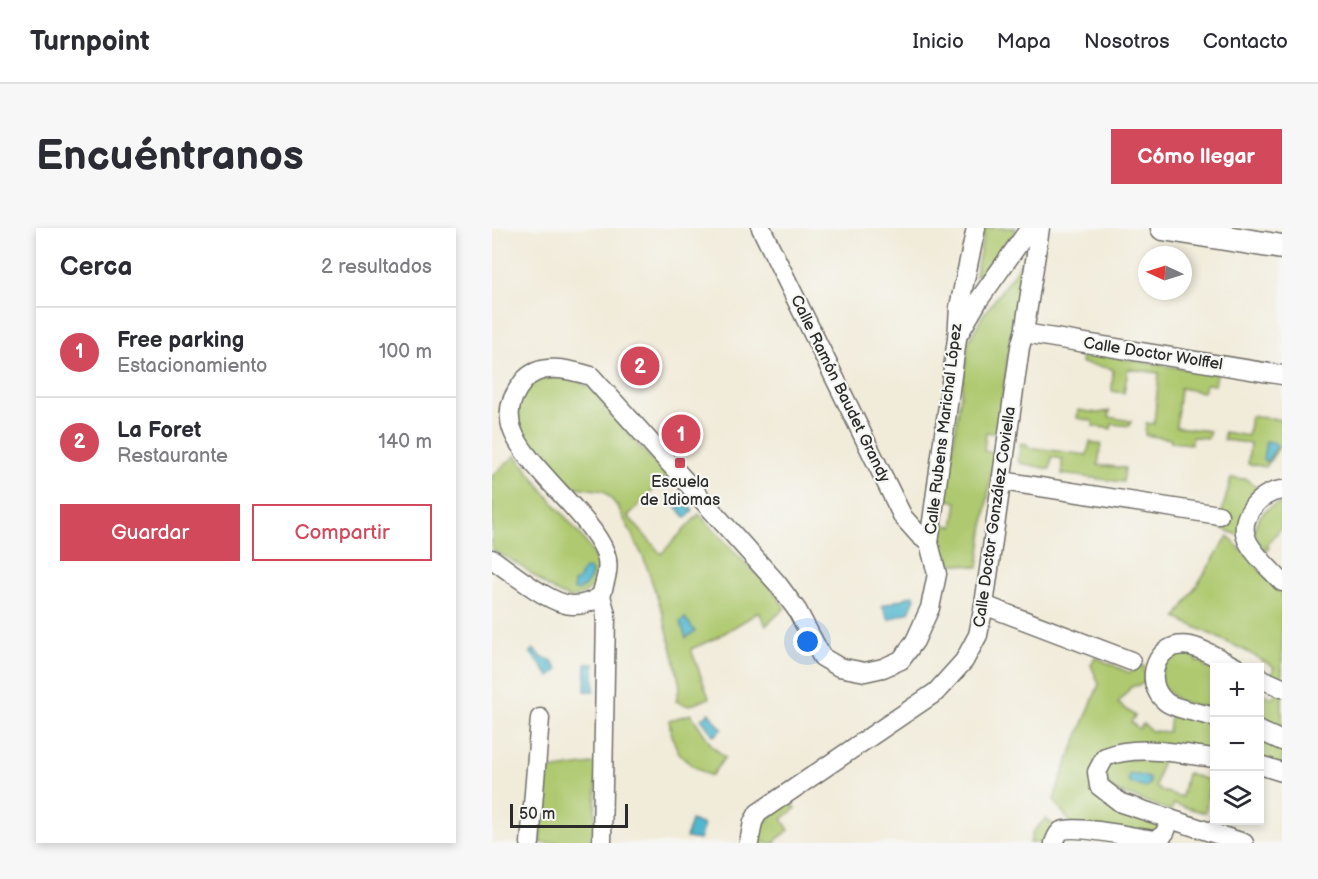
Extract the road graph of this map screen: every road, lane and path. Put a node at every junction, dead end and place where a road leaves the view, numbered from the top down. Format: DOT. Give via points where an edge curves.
graph roads {
  1 [pos="761,228"];
  2 [pos="976,228"];
  3 [pos="1030,228"];
  4 [pos="1040,228"];
  5 [pos="1163,228"];
  6 [pos="1282,247"];
  7 [pos="967,278"];
  8 [pos="988,286"];
  9 [pos="1024,333"];
  10 [pos="957,339"];
  11 [pos="1282,375"];
  12 [pos="1002,481"];
  13 [pos="1282,490"];
  14 [pos="1219,515"];
  15 [pos="929,543"];
  16 [pos="492,559"];
  17 [pos="1282,582"];
  18 [pos="601,596"];
  19 [pos="984,605"];
  20 [pos="1131,661"];
  21 [pos="1226,663"];
  22 [pos="1264,680"];
  23 [pos="1282,688"];
  24 [pos="1210,716"];
  25 [pos="540,718"];
  26 [pos="1264,733"];
  27 [pos="1282,741"];
  28 [pos="1210,758"];
  29 [pos="1264,766"];
  30 [pos="1282,772"];
  31 [pos="1169,818"];
  32 [pos="530,843"];
  33 [pos="602,843"];
  34 [pos="749,843"];
  35 [pos="1054,843"];
  36 [pos="1244,843"];
  1 -- 15 [label="street, Calle Ramón Baudet Grandy" via="903,517"];
  2 -- 7 [label="street, Calle Rubens Marichal López"];
  3 -- 8 [label="street"];
  4 -- 9 [label="street, Calle Doctor González Coviella"];
  5 -- 6 [label="street"];
  7 -- 8 [label="street" via="977,287"];
  7 -- 10 [label="street, Calle Rubens Marichal López" via="959,307"];
  8 -- 10 [label="street"];
  9 -- 11 [label="street, Calle Doctor Wolffel"];
  9 -- 12 [label="street, Calle Doctor González Coviella"];
  10 -- 15 [label="street, Calle Rubens Marichal López"];
  12 -- 14 [label="street"];
  12 -- 19 [label="street, Calle Doctor González Coviella"];
  13 -- 17 [label="street" via="1256,502 1245,534 1248,543"];
  15 -- 18 [label="street, Calle Rubens Marichal López" via="937,574 930,608 915,641 901,660 883,668 865,672 839,667 822,657 798,610 777,584 591,376 565,368 542,370 527,376 513,394 510,420 518,442 588,522 606,553 609,570"];
  16 -- 18 [label="street" via="549,598 572,606"];
  18 -- 33 [label="street" via="606,614"];
  19 -- 20 [label="street"];
  19 -- 34 [label="street, Calle Doctor González Coviella" via="978,636 964,661 936,692 758,813"];
  21 -- 24 [label="street" via="1190,646 1162,652 1154,665 1155,684 1167,703"];
  22 -- 23 [label="street"];
  25 -- 32 [label="street"];
  26 -- 27 [label="street"];
  28 -- 31 [label="street" via="1132,751 1105,757 1097,772 1099,786 1121,803"];
  29 -- 30 [label="street"];
  31 -- 35 [label="street" via="1167,830 1154,840 1077,829 1063,830"];
  31 -- 36 [label="street"];
}
